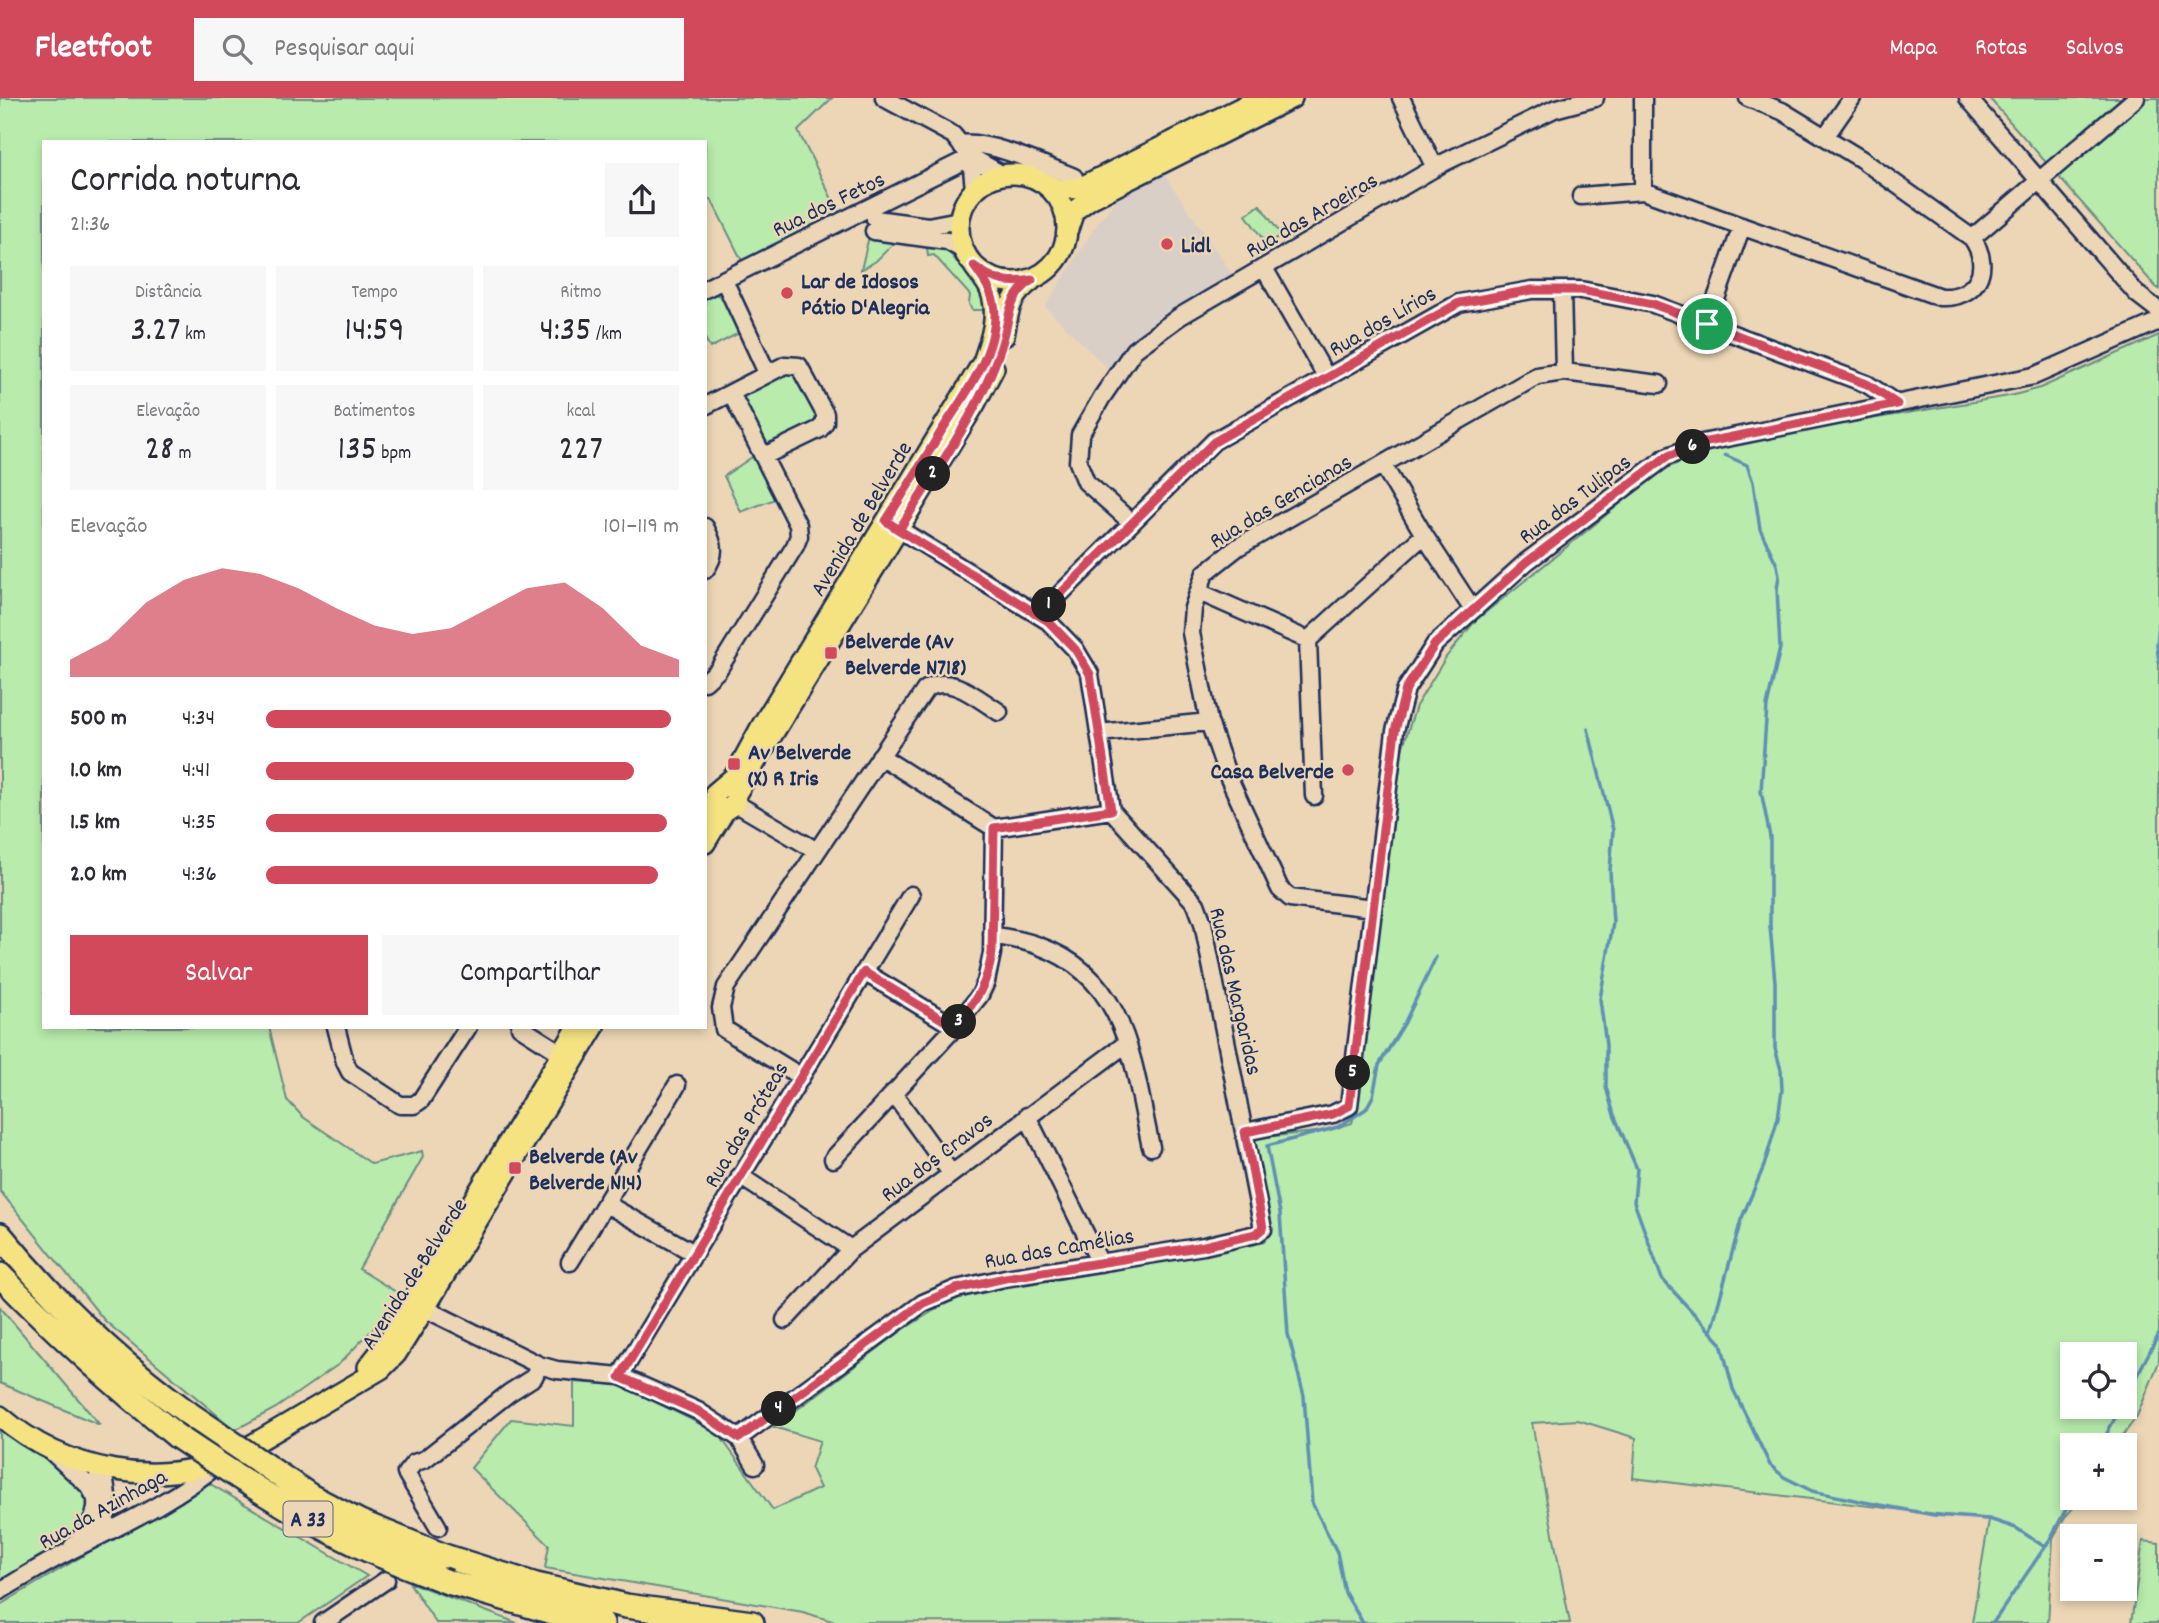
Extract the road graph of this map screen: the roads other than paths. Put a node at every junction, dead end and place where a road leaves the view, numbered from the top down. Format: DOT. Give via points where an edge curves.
graph roads {
  1 [pos="884,98"];
  2 [pos="1260,98"];
  3 [pos="1292,98"];
  4 [pos="1401,98"];
  5 [pos="1595,98"];
  6 [pos="1643,98"];
  7 [pos="1748,98"];
  8 [pos="1852,98"];
  9 [pos="2136,98"];
  10 [pos="1972,99"];
  11 [pos="1825,137"];
  12 [pos="966,150"];
  13 [pos="1436,167"];
  14 [pos="1003,175"];
  15 [pos="1074,177"];
  16 [pos="2040,180"];
  17 [pos="1045,184"];
  18 [pos="974,190"];
  19 [pos="1643,191"];
  20 [pos="1581,196"];
  21 [pos="960,220"];
  22 [pos="1742,226"];
  23 [pos="1068,230"];
  24 [pos="1972,238"];
  25 [pos="969,258"];
  26 [pos="1264,268"];
  27 [pos="724,280"];
  28 [pos="1032,280"];
  29 [pos="707,288"];
  30 [pos="1562,290"];
  31 [pos="2159,311"];
  32 [pos="2159,321"];
  33 [pos="1707,324"];
  34 [pos="1564,372"];
  35 [pos="767,373"];
  36 [pos="1327,378"];
  37 [pos="1659,384"];
  38 [pos="731,393"];
  39 [pos="1897,404"];
  40 [pos="707,405"];
  41 [pos="764,456"];
  42 [pos="1384,465"];
  43 [pos="1131,522"];
  44 [pos="893,526"];
  45 [pos="707,531"];
  46 [pos="1424,535"];
  47 [pos="707,567"];
  48 [pos="1199,592"];
  49 [pos="1473,610"];
  50 [pos="1039,615"];
  51 [pos="1308,640"];
  52 [pos="707,680"];
  53 [pos="999,712"];
  54 [pos="1209,722"];
  55 [pos="1099,733"];
  56 [pos="880,756"];
  57 [pos="1314,796"];
  58 [pos="720,799"];
  59 [pos="1111,810"];
  60 [pos="994,828"];
  61 [pos="707,837"];
  62 [pos="817,851"];
  63 [pos="911,895"];
  64 [pos="1373,908"];
  65 [pos="992,935"];
  66 [pos="864,972"];
  67 [pos="955,1027"];
  68 [pos="337,1029"];
  69 [pos="467,1029"];
  70 [pos="523,1029"];
  71 [pos="577,1029"];
  72 [pos="592,1029"];
  73 [pos="1127,1043"];
  74 [pos="568,1057"];
  75 [pos="800,1076"];
  76 [pos="677,1085"];
  77 [pos="893,1093"];
  78 [pos="1027,1116"];
  79 [pos="1245,1132"];
  80 [pos="1151,1147"];
  81 [pos="833,1159"];
  82 [pos="951,1173"];
  83 [pos="740,1176"];
  84 [pos="606,1204"];
  85 [pos="1263,1228"];
  86 [pos="0,1235"];
  87 [pos="850,1249"];
  88 [pos="694,1253"];
  89 [pos="570,1262"];
  90 [pos="1100,1263"];
  91 [pos="0,1275"];
  92 [pos="418,1304"];
  93 [pos="785,1320"];
  94 [pos="539,1365"];
  95 [pos="620,1377"];
  96 [pos="0,1416"];
  97 [pos="739,1438"];
  98 [pos="49,1449"];
  99 [pos="223,1461"];
  100 [pos="755,1465"];
  101 [pos="102,1468"];
  102 [pos="95,1498"];
  103 [pos="438,1527"];
  104 [pos="92,1541"];
  105 [pos="67,1553"];
  106 [pos="386,1580"];
  107 [pos="0,1591"];
  108 [pos="323,1623"];
  109 [pos="602,1623"];
  110 [pos="752,1623"];
  1 -- 12 [label="street" via="953,135"];
  2 -- 17 [label="main road" via="1079,188 1060,190"];
  3 -- 23 [label="main road" via="1090,199 1074,211"];
  4 -- 13 [label="street"];
  5 -- 13 [label="street, Rua das Aroeiras" via="1554,109"];
  6 -- 19 [label="street"];
  7 -- 11 [label="street" via="1782,111"];
  8 -- 11 [label="street"];
  9 -- 16 [label="street"];
  10 -- 16 [label="street"];
  11 -- 24 [label="street"];
  12 -- 14 [label="street"];
  12 -- 15 [label="street" via="972,142"];
  12 -- 18 [label="street"];
  12 -- 27 [label="street, Rua dos Fetos"];
  13 -- 26 [label="street, Rua das Aroeiras"];
  14 -- 17 [label="main road" via="1032,177"];
  14 -- 18 [label="main road"];
  16 -- 24 [label="street"];
  16 -- 31 [label="street" via="2137,294"];
  17 -- 23 [label="main road" via="1062,204"];
  18 -- 21 [label="main road"];
  19 -- 20 [label="street"];
  19 -- 22 [label="street"];
  21 -- 25 [label="main road" via="959,235"];
  21 -- 25 [label="street, Rua dos Fetos" via="928,226 875,225 947,241"];
  22 -- 24 [label="street" via="1948,297 1964,293 1981,272 1982,256"];
  22 -- 33 [label="street"];
  23 -- 28 [label="main road" via="1058,260"];
  25 -- 28 [label="main road" via="987,276 1001,282"];
  25 -- 44 [label="main road, Avenida de Belverde" via="990,289 995,314 992,337 983,362"];
  26 -- 36 [label="street"];
  26 -- 43 [label="street, Rua das Aroeiras" via="1179,317 1134,350 1080,435 1078,462 1086,482"];
  27 -- 29 [label="street, Rua dos Fetos"];
  27 -- 35 [label="street"];
  28 -- 44 [label="main road, Avenida de Belverde" via="1017,291 993,370 975,404"];
  30 -- 33 [label="street, Rua dos Lírios" via="1653,304"];
  30 -- 34 [label="street"];
  30 -- 36 [label="street, Rua dos Lírios" via="1532,290 1459,303"];
  32 -- 39 [label="street, Rua das Tulipas" via="2035,376"];
  33 -- 39 [label="street, Rua dos Lírios" via="1867,384"];
  34 -- 37 [label="street, Rua das Gencianas"];
  34 -- 42 [label="street, Rua das Gencianas" via="1537,376"];
  35 -- 38 [label="street"];
  35 -- 41 [label="street" via="790,363 799,366 825,418 820,429"];
  36 -- 43 [label="street, Rua dos Lírios" via="1214,442"];
  38 -- 40 [label="street"];
  38 -- 41 [label="street"];
  39 -- 49 [label="street, Rua das Tulipas" via="1702,443 1666,457 1527,562"];
  41 -- 52 [label="street" via="799,536 718,670"];
  42 -- 46 [label="street"];
  42 -- 48 [label="street, Rua das Gencianas" via="1238,547 1205,573"];
  43 -- 50 [label="street, Rua dos Lírios"];
  44 -- 50 [label="street"];
  44 -- 58 [label="main road, Avenida de Belverde" via="768,715"];
  45 -- 47 [label="street" via="715,553"];
  46 -- 49 [label="street"];
  46 -- 51 [label="street"];
  48 -- 51 [label="street"];
  48 -- 54 [label="street, Rua das Gencianas" via="1191,633"];
  49 -- 64 [label="street, Rua das Tulipas" via="1435,644 1406,689 1395,731"];
  50 -- 55 [label="street" via="1075,649 1090,674"];
  51 -- 57 [label="street"];
  53 -- 56 [label="street" via="956,686 934,684"];
  54 -- 55 [label="street"];
  54 -- 64 [label="street, Rua das Gencianas" via="1227,774 1280,889 1290,898"];
  55 -- 59 [label="street"];
  56 -- 60 [label="street"];
  56 -- 62 [label="street"];
  58 -- 61 [label="main road, Avenida de Belverde"];
  58 -- 62 [label="street"];
  59 -- 60 [label="street"];
  59 -- 79 [label="street, Rua das Margaridas" via="1196,904"];
  60 -- 65 [label="street"];
  62 -- 75 [label="street" via="726,987 721,1008 724,1029"];
  63 -- 66 [label="street, Rua das Próteas"];
  64 -- 79 [label="street, Rua das Tulipas" via="1349,1106 1333,1114"];
  65 -- 67 [label="street" via="986,982"];
  65 -- 73 [label="street" via="1039,946 1075,964 1114,1007"];
  66 -- 67 [label="street"];
  66 -- 75 [label="street, Rua das Próteas"];
  67 -- 77 [label="street"];
  68 -- 69 [label="street" via="351,1072 400,1105 409,1106 421,1100"];
  70 -- 74 [label="street"];
  71 -- 74 [label="main road, Avenida de Belverde"];
  72 -- 74 [label="main road, Avenida de Belverde"];
  73 -- 78 [label="street, Rua dos Cravos"];
  73 -- 80 [label="street"];
  74 -- 92 [label="main road, Avenida de Belverde" via="468,1233"];
  75 -- 83 [label="street, Rua das Próteas"];
  76 -- 84 [label="street"];
  77 -- 81 [label="street"];
  77 -- 82 [label="street"];
  78 -- 82 [label="street, Rua dos Cravos"];
  78 -- 90 [label="street"];
  79 -- 85 [label="street, Rua das Margaridas"];
  82 -- 87 [label="street, Rua dos Cravos"];
  83 -- 87 [label="street"];
  83 -- 88 [label="street, Rua das Próteas"];
  84 -- 88 [label="street"];
  84 -- 89 [label="street"];
  85 -- 90 [label="street, Rua das Camélias" via="1256,1234 1204,1246"];
  86 -- 110 [label="highway, A 33, bridge" via="36,1279 156,1390 313,1497 360,1522 444,1556 536,1585 614,1604"];
  87 -- 93 [label="street, Rua dos Cravos"];
  88 -- 95 [label="street, Rua das Próteas"];
  90 -- 97 [label="street, Rua das Camélias" via="956,1289 923,1303"];
  91 -- 109 [label="highway, A 33, bridge" via="54,1331 178,1437 304,1517 448,1582"];
  92 -- 94 [label="street"];
  92 -- 99 [label="main road, Avenida de Belverde" via="388,1363"];
  94 -- 95 [label="street"];
  94 -- 103 [label="street" via="534,1377 425,1460 414,1462 406,1473"];
  95 -- 97 [label="street" via="698,1411"];
  96 -- 98 [label="main road, Avenida de Belverde"];
  97 -- 100 [label="street"];
  98 -- 101 [label="main road, Avenida de Belverde"];
  98 -- 102 [label="street" via="89,1486"];
  99 -- 101 [label="main road, Avenida de Belverde" via="169,1471"];
  99 -- 104 [label="street, Rua da Azinhaga" via="202,1478"];
  101 -- 102 [label="street" via="94,1485"];
  101 -- 104 [label="street" via="108,1515"];
  102 -- 105 [label="street" via="91,1522"];
  104 -- 105 [label="street, Rua da Azinhaga"];
  105 -- 107 [label="street, Rua da Azinhaga"];
  106 -- 108 [label="street"];
}
